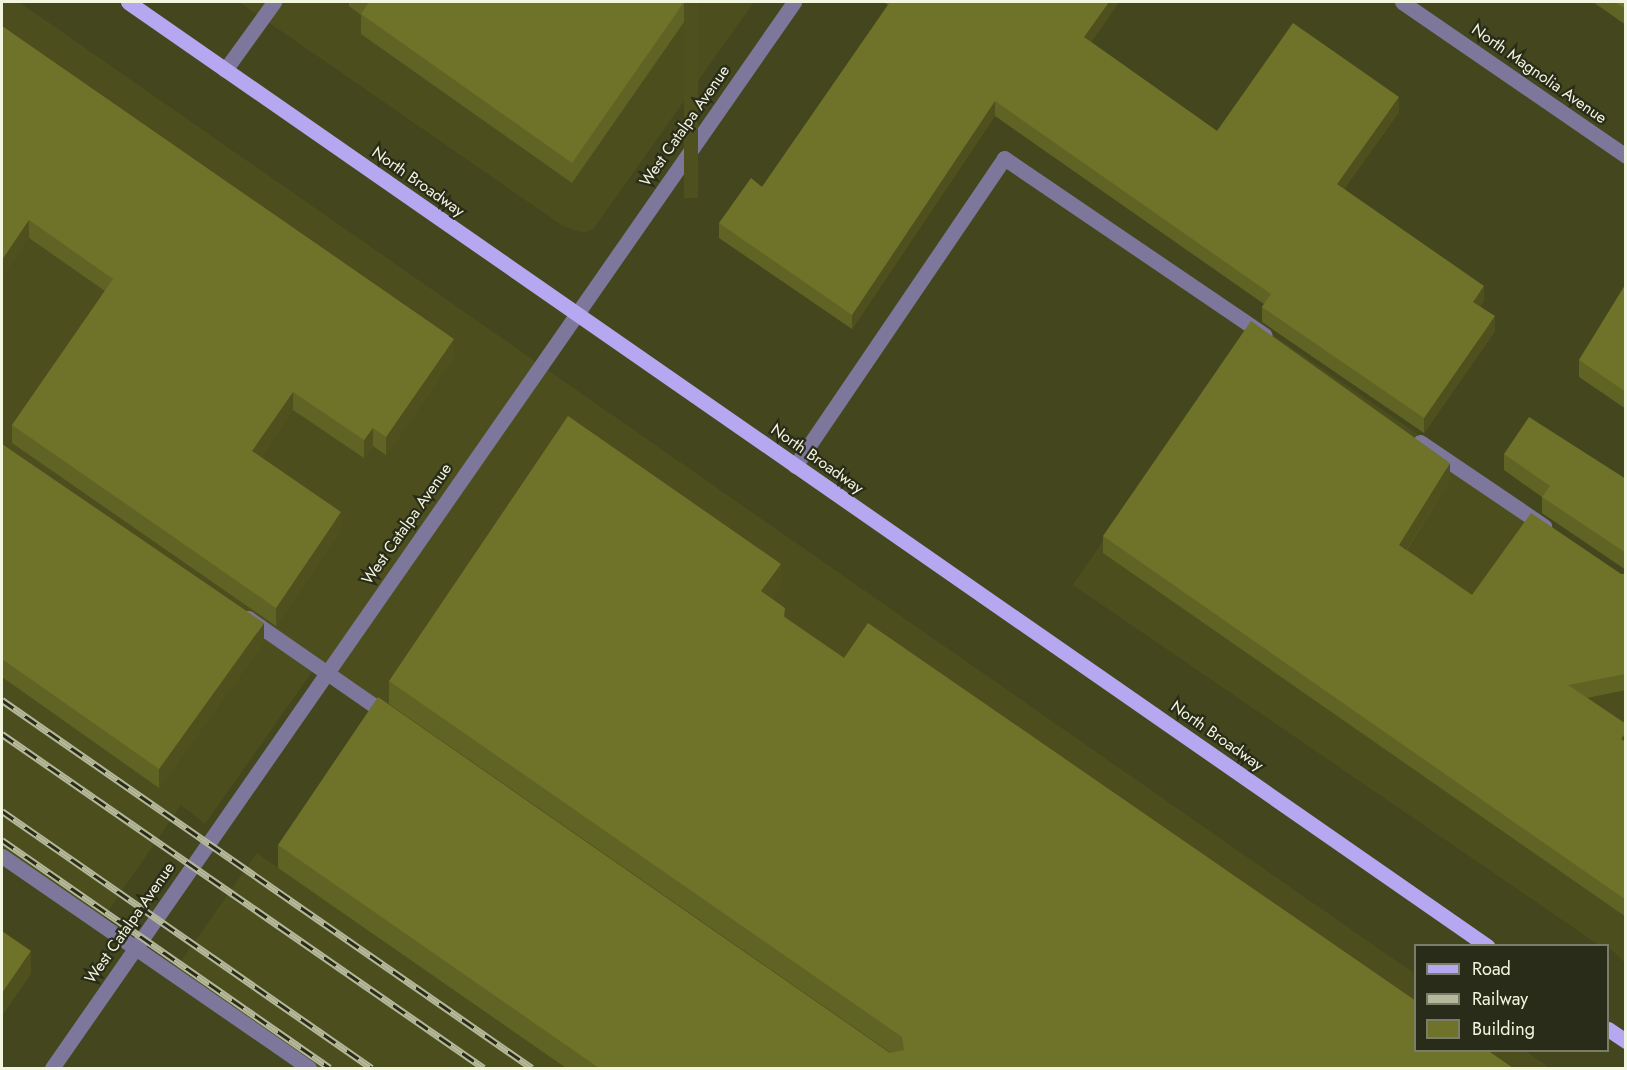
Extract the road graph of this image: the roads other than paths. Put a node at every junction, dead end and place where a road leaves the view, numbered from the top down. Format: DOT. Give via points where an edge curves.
graph roads {
  1 [pos="128,2"];
  2 [pos="274,2"];
  3 [pos="793,2"];
  4 [pos="1402,2"];
  5 [pos="225,69"];
  6 [pos="1626,156"];
  7 [pos="576,315"];
  8 [pos="1274,342"];
  9 [pos="1401,429"];
  10 [pos="795,466"];
  11 [pos="1557,535"];
  12 [pos="238,612"];
  13 [pos="326,672"];
  14 [pos="405,727"];
  15 [pos="2,856"];
  16 [pos="1486,944"];
  17 [pos="134,948"];
  18 [pos="1609,1030"];
  19 [pos="1626,1041"];
  20 [pos="52,1068"];
  21 [pos="309,1068"];
  1 -- 5 [label="main road, North Broadway"];
  2 -- 5 [label="street"];
  3 -- 7 [label="street, West Catalpa Avenue"];
  4 -- 6 [label="street, North Magnolia Avenue"];
  5 -- 7 [label="main road, North Broadway"];
  7 -- 10 [label="main road, North Broadway"];
  7 -- 13 [label="street, West Catalpa Avenue"];
  8 -- 10 [label="street" via="1004,158"];
  9 -- 11 [label="street"];
  10 -- 16 [label="main road, North Broadway"];
  12 -- 13 [label="street"];
  13 -- 14 [label="street"];
  13 -- 17 [label="street, West Catalpa Avenue"];
  15 -- 17 [label="street"];
  17 -- 20 [label="street, West Catalpa Avenue"];
  17 -- 21 [label="street"];
  18 -- 19 [label="main road"];
}
